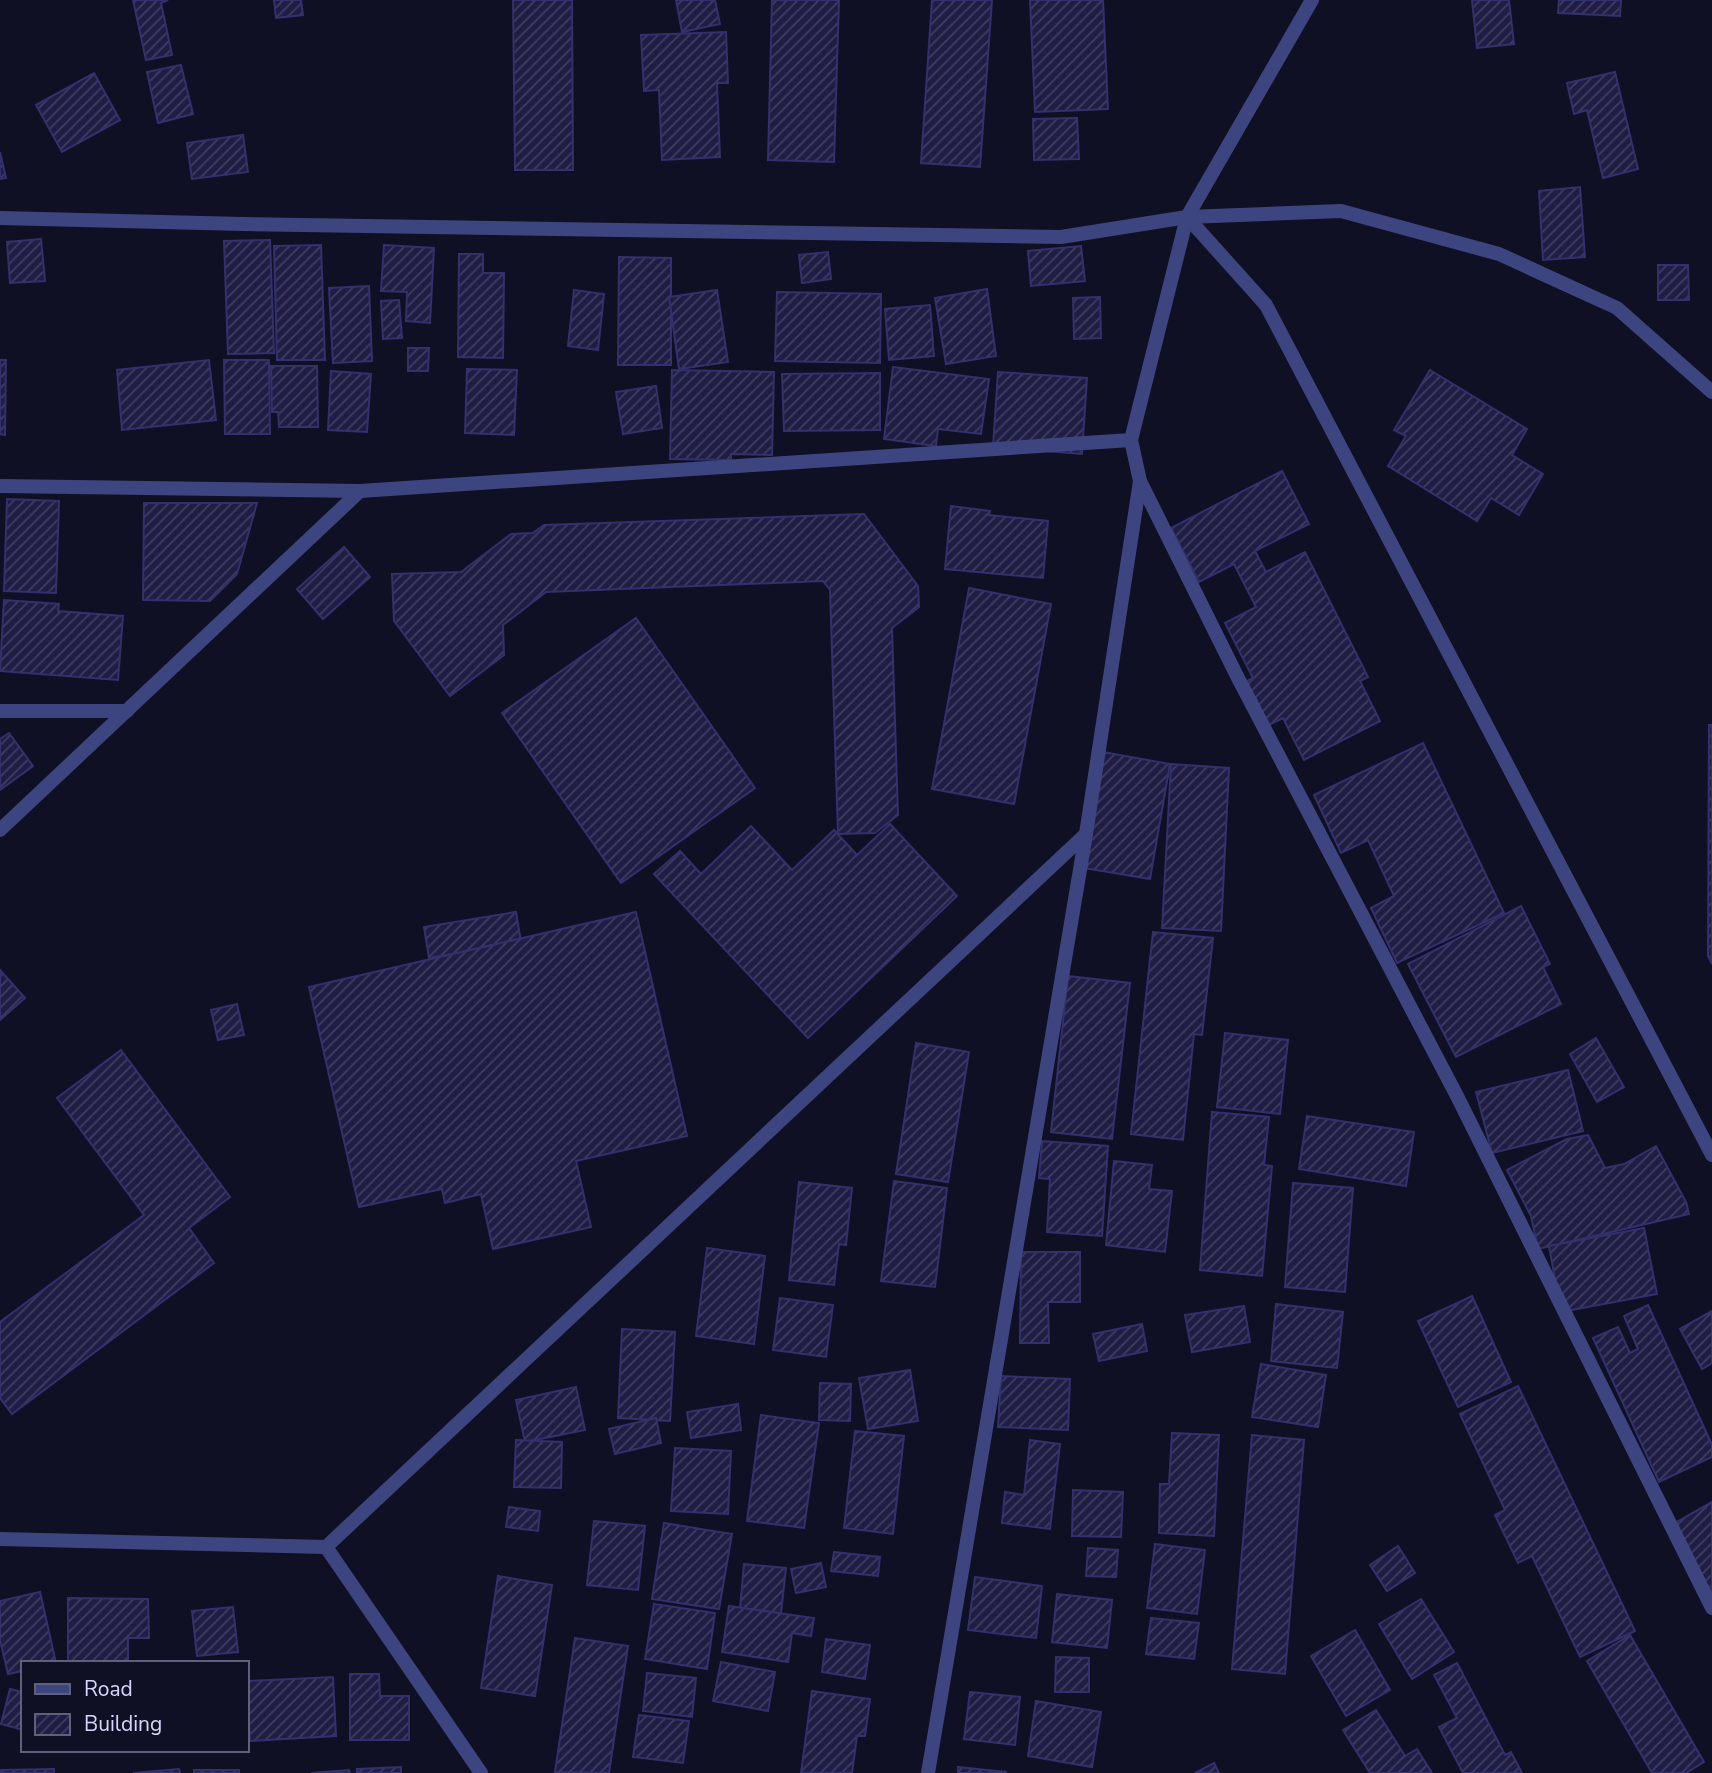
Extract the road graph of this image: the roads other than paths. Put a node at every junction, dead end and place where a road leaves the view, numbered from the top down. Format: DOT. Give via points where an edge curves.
graph roads {
  1 [pos="1312,0"];
  2 [pos="1187,217"];
  3 [pos="0,218"];
  4 [pos="1712,392"];
  5 [pos="1131,440"];
  6 [pos="1140,481"];
  7 [pos="0,486"];
  8 [pos="360,491"];
  9 [pos="0,711"];
  10 [pos="127,711"];
  11 [pos="0,830"];
  12 [pos="1086,834"];
  13 [pos="1712,1155"];
  14 [pos="0,1539"];
  15 [pos="326,1547"];
  16 [pos="1712,1608"];
  17 [pos="481,1773"];
  18 [pos="928,1773"];
  1 -- 2 [label="street"];
  2 -- 3 [label="street" via="1061,236"];
  2 -- 4 [label="street" via="1341,211 1499,254 1616,308"];
  2 -- 5 [label="street"];
  2 -- 13 [label="street" via="1266,305"];
  5 -- 6 [label="street"];
  5 -- 8 [label="street"];
  6 -- 12 [label="street"];
  6 -- 16 [label="street" via="1457,1096"];
  7 -- 8 [label="street"];
  8 -- 10 [label="street"];
  9 -- 10 [label="street"];
  10 -- 11 [label="street"];
  12 -- 15 [label="street"];
  12 -- 18 [label="street"];
  14 -- 15 [label="street"];
  15 -- 17 [label="street"];
}
